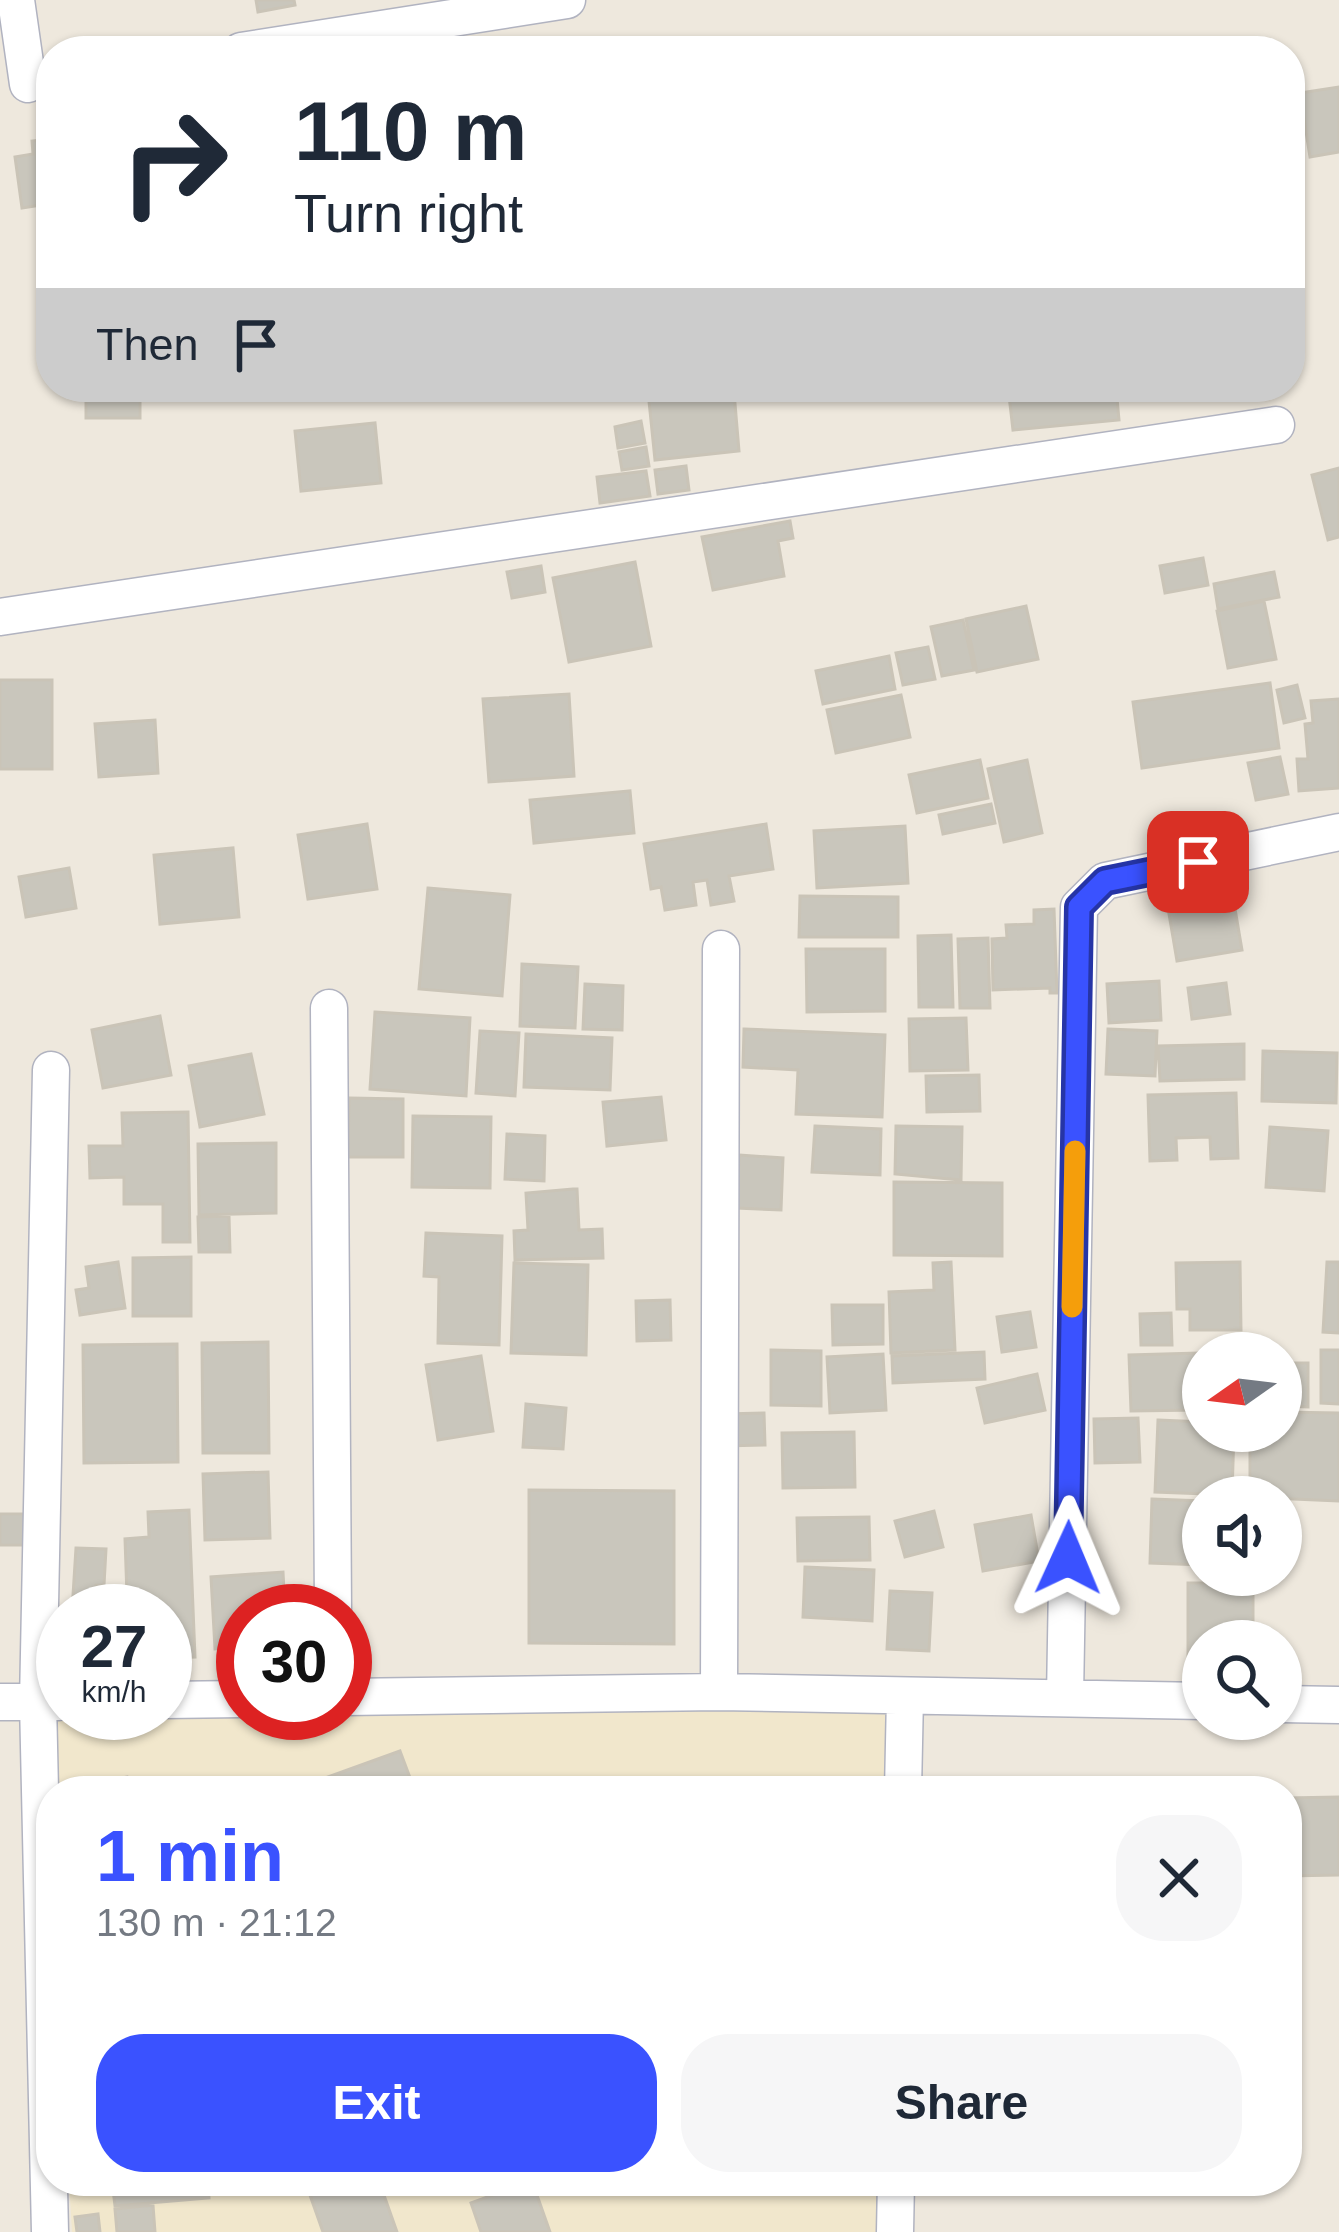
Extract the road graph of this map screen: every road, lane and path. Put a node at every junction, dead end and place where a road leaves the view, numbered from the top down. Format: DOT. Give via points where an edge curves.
graph roads {
  1 [pos="16,0"];
  2 [pos="567,0"];
  3 [pos="337,36"];
  4 [pos="26,85"];
  5 [pos="1276,424"];
  6 [pos="0,617"];
  7 [pos="1339,832"];
  8 [pos="721,949"];
  9 [pos="329,1008"];
  10 [pos="51,1070"];
  11 [pos="51,1584"];
  12 [pos="333,1584"];
  13 [pos="719,1692"];
  14 [pos="905,1696"];
  15 [pos="372,1697"];
  16 [pos="1065,1697"];
  17 [pos="1182,1700"];
  18 [pos="0,1702"];
  19 [pos="36,1702"];
  20 [pos="1302,1704"];
  21 [pos="1339,1705"];
  22 [pos="51,1740"];
  23 [pos="51,1776"];
  24 [pos="903,1776"];
  25 [pos="50,2196"];
  26 [pos="896,2196"];
  27 [pos="50,2232"];
  28 [pos="895,2232"];
  1 -- 4 [label="street"];
  2 -- 3 [label="street"];
  5 -- 6 [label="street"];
  7 -- 16 [label="street" via="1105,881 1079,907"];
  8 -- 13 [label="street"];
  9 -- 12 [label="street"];
  10 -- 11 [label="street"];
  13 -- 14 [label="street"];
  13 -- 15 [label="street"];
  14 -- 16 [label="street"];
  14 -- 24 [label="street"];
  16 -- 17 [label="street"];
  18 -- 19 [label="street"];
  20 -- 21 [label="street"];
  22 -- 23 [label="street"];
  25 -- 27 [label="street"];
  26 -- 28 [label="street"];
}
